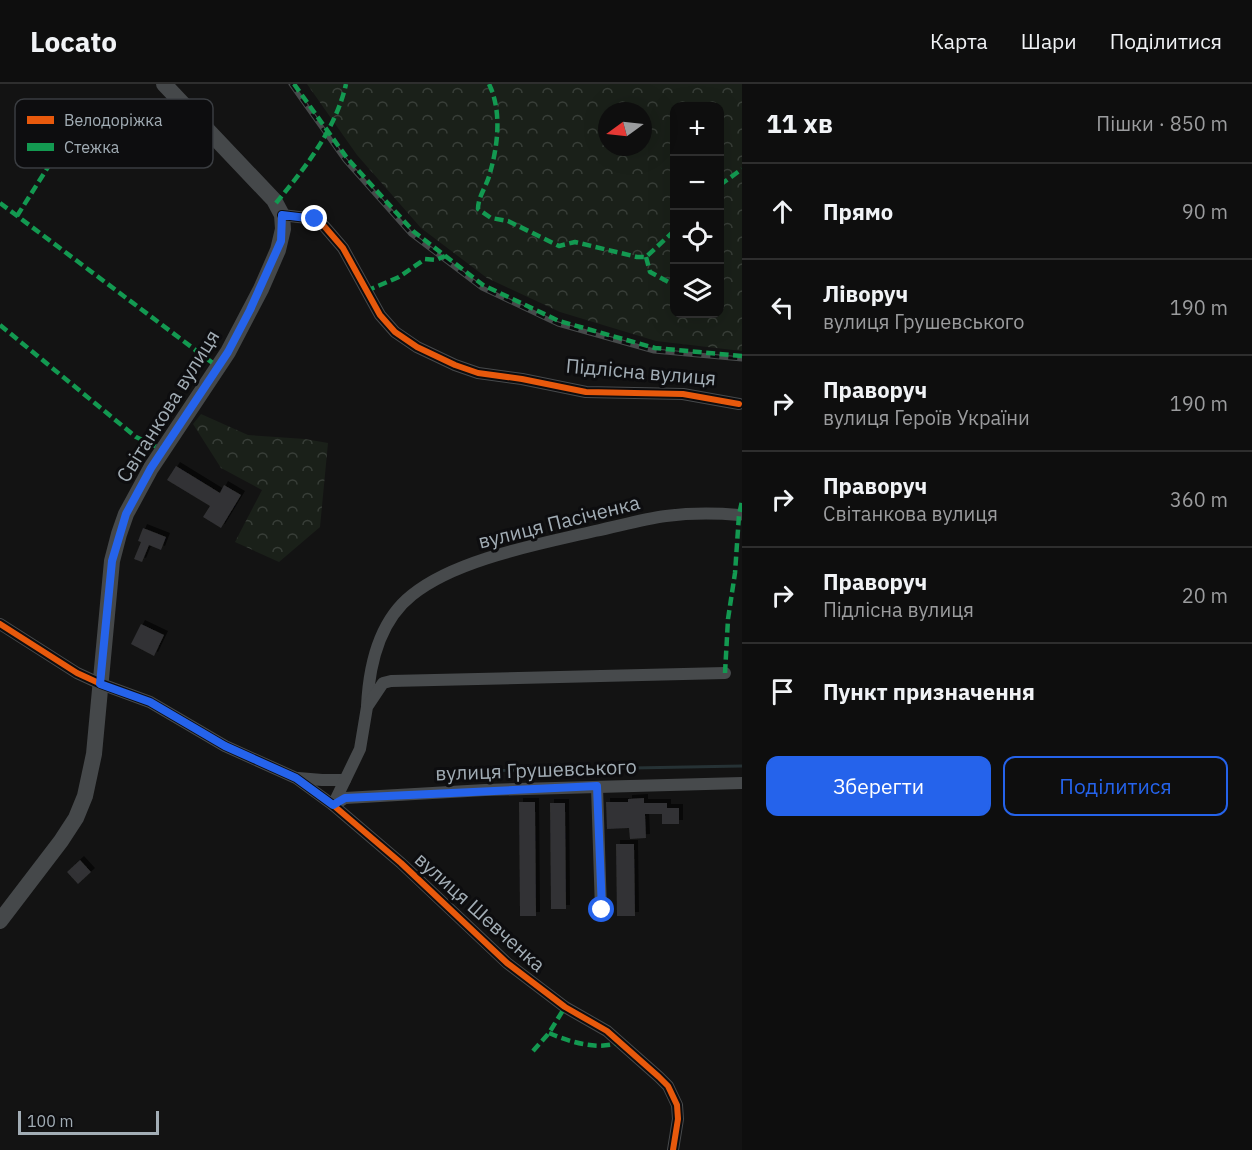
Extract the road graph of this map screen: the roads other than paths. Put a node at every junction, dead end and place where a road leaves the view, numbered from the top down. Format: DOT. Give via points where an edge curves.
graph roads {
  1 [pos="164,84"];
  2 [pos="178,99"];
  3 [pos="213,135"];
  4 [pos="282,215"];
  5 [pos="739,404"];
  6 [pos="739,514"];
  7 [pos="0,624"];
  8 [pos="725,674"];
  9 [pos="100,684"];
  10 [pos="367,707"];
  11 [pos="296,778"];
  12 [pos="345,780"];
  13 [pos="742,783"];
  14 [pos="597,786"];
  15 [pos="333,805"];
  16 [pos="602,910"];
  17 [pos="0,921"];
  18 [pos="673,1150"];
  1 -- 2 [label="main road"];
  3 -- 4 [label="main road" via="262,186"];
  4 -- 5 [label="street, Підлісна вулиця" via="315,219 324,226 343,248 380,315 395,332 455,365 478,373 586,392 682,394"];
  4 -- 9 [label="main road, Світанкова вулиця" via="281,241 250,310 228,352 151,468 126,514 112,561"];
  6 -- 10 [label="street, вулиця Пасіченка" via="666,516 502,554 440,577 411,596 382,634 371,668"];
  7 -- 9 [label="street"];
  8 -- 10 [label="street, вулиця Пасіченка" via="391,681 383,683"];
  9 -- 11 [label="street" via="150,702 225,746"];
  9 -- 17 [label="main road, Світанкова вулиця" via="94,754 76,818"];
  10 -- 12 [label="street, вулиця Пасіченка" via="360,749"];
  11 -- 12 [label="street"];
  11 -- 15 [label="street, вулиця Шевченка"];
  12 -- 15 [label="street, вулиця Пасіченка"];
  13 -- 14 [label="street, вулиця Грушевського"];
  14 -- 15 [label="street, вулиця Грушевського" via="345,798"];
  14 -- 16 [label="street"];
  15 -- 18 [label="street, вулиця Шевченка" via="507,963 565,1007 607,1031 668,1086 678,1105"];
}
